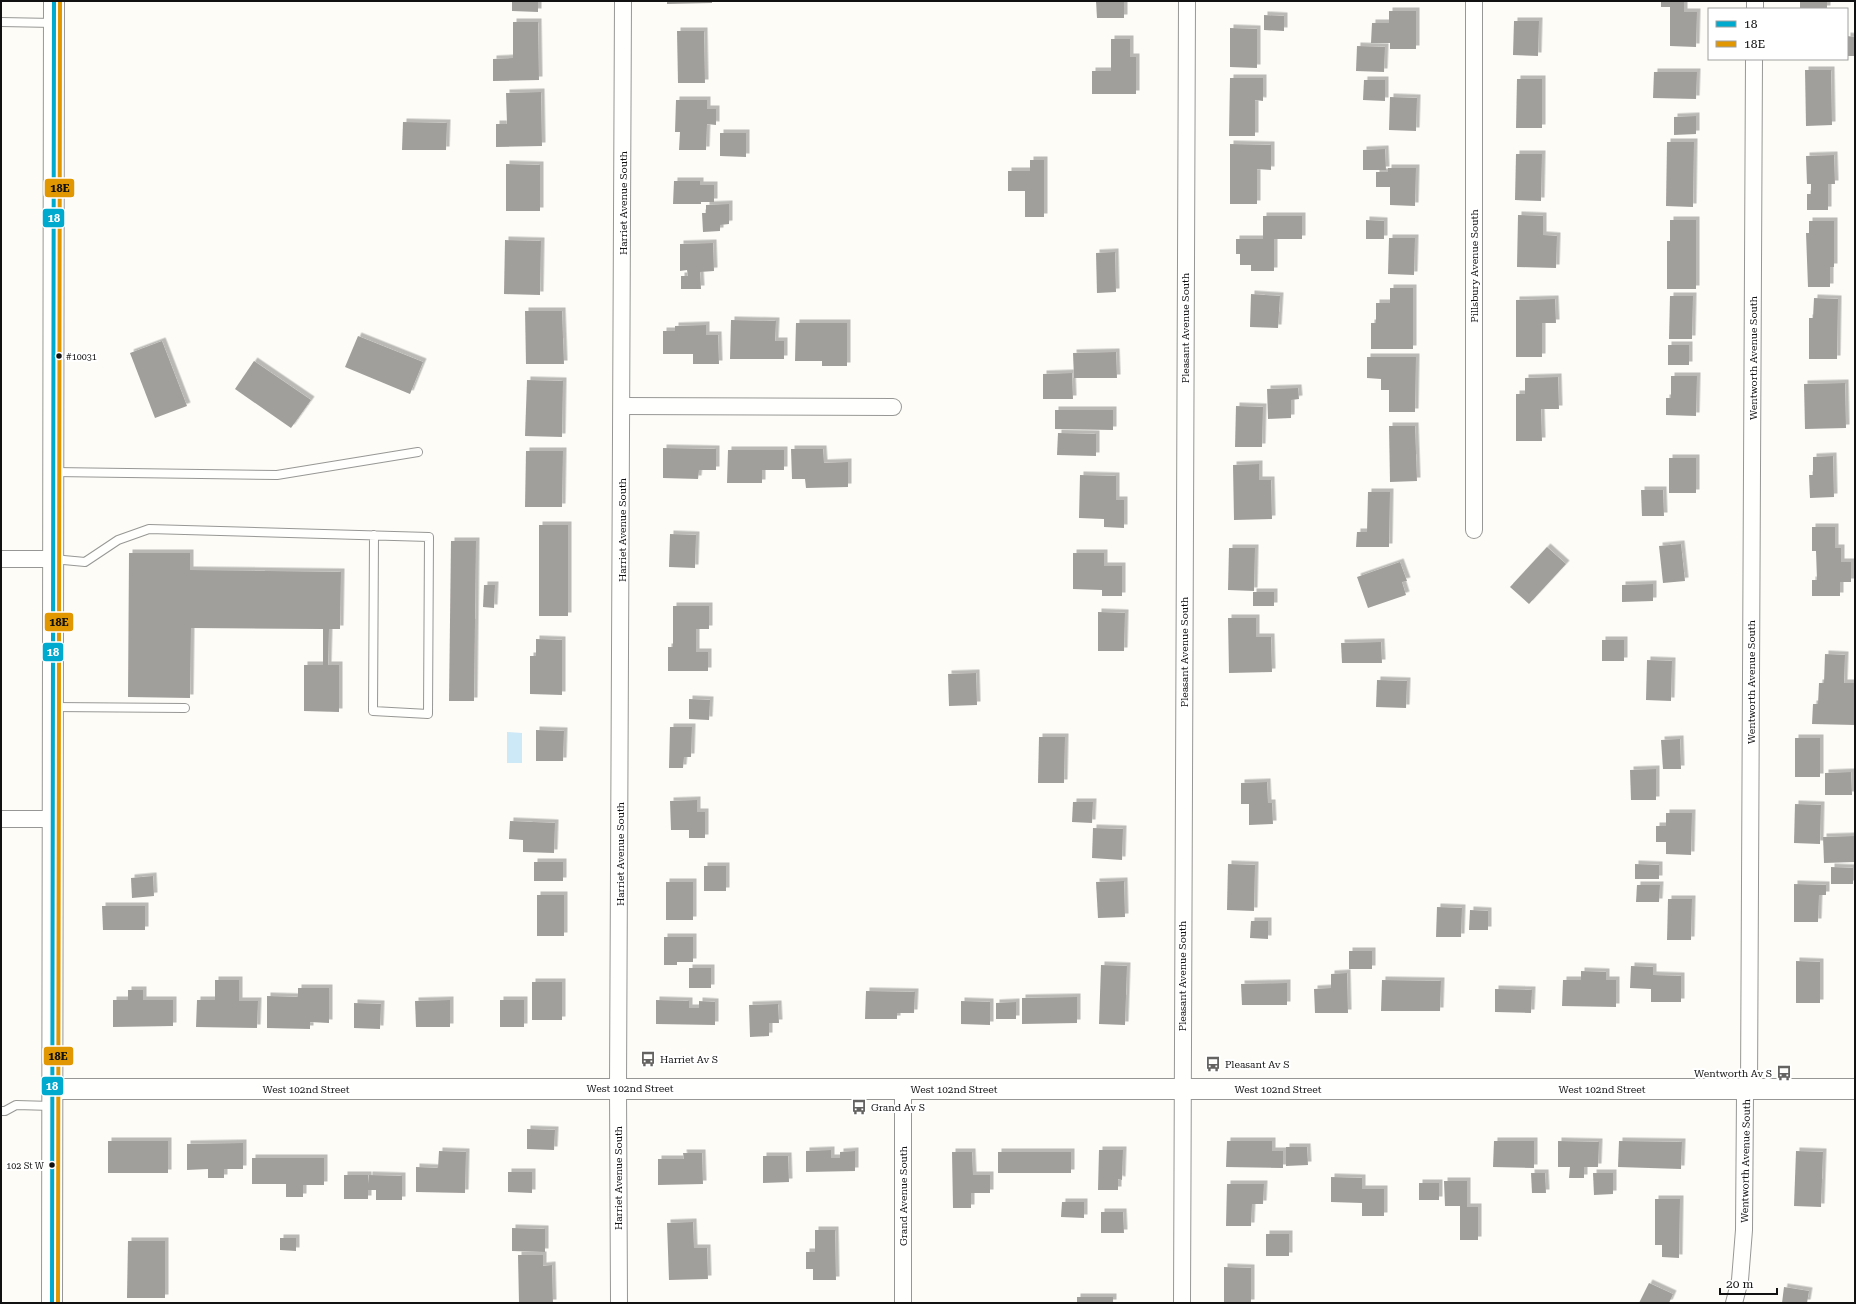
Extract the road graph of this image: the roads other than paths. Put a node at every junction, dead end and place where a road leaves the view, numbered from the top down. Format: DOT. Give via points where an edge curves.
graph roads {
  1 [pos="54,1"];
  2 [pos="623,1"];
  3 [pos="1186,1"];
  4 [pos="1474,1"];
  5 [pos="1,22"];
  6 [pos="54,23"];
  7 [pos="1754,60"];
  8 [pos="622,406"];
  9 [pos="894,407"];
  10 [pos="418,452"];
  11 [pos="53,472"];
  12 [pos="1474,530"];
  13 [pos="374,535"];
  14 [pos="1,559"];
  15 [pos="53,559"];
  16 [pos="53,706"];
  17 [pos="185,708"];
  18 [pos="1,819"];
  19 [pos="53,819"];
  20 [pos="618,1088"];
  21 [pos="903,1089"];
  22 [pos="1182,1089"];
  23 [pos="1749,1089"];
  24 [pos="1855,1089"];
  25 [pos="53,1098"];
  26 [pos="1,1111"];
  27 [pos="52,1303"];
  28 [pos="619,1303"];
  29 [pos="903,1303"];
  30 [pos="1182,1303"];
  31 [pos="1734,1303"];
  1 -- 6 [label="street"];
  2 -- 8 [label="street, Harriet Avenue South"];
  3 -- 22 [label="street, Pleasant Avenue South"];
  4 -- 12 [label="street, Pillsbury Avenue South"];
  5 -- 6 [label="lane"];
  6 -- 11 [label="street"];
  7 -- 23 [label="street, Wentworth Avenue South"];
  8 -- 9 [label="street"];
  8 -- 20 [label="street, Harriet Avenue South"];
  10 -- 11 [label="lane" via="277,475"];
  11 -- 15 [label="street"];
  13 -- 13 [label="lane" via="429,537 428,714 373,711"];
  13 -- 15 [label="lane" via="149,528 118,540 85,562"];
  14 -- 15 [label="street"];
  15 -- 16 [label="street"];
  16 -- 17 [label="lane"];
  16 -- 19 [label="street"];
  18 -- 19 [label="street"];
  19 -- 25 [label="street"];
  20 -- 21 [label="street, West 102nd Street"];
  20 -- 25 [label="street, West 102nd Street"];
  20 -- 28 [label="street, Harriet Avenue South"];
  21 -- 22 [label="street, West 102nd Street"];
  21 -- 29 [label="street, Grand Avenue South"];
  22 -- 23 [label="street, West 102nd Street"];
  22 -- 30 [label="street, Pleasant Avenue South"];
  23 -- 24 [label="street, West 102nd Street"];
  23 -- 31 [label="street, Wentworth Avenue South" via="1745,1094 1743,1238 1740,1280"];
  25 -- 26 [label="lane" via="16,1105"];
  25 -- 27 [label="street"];
}
